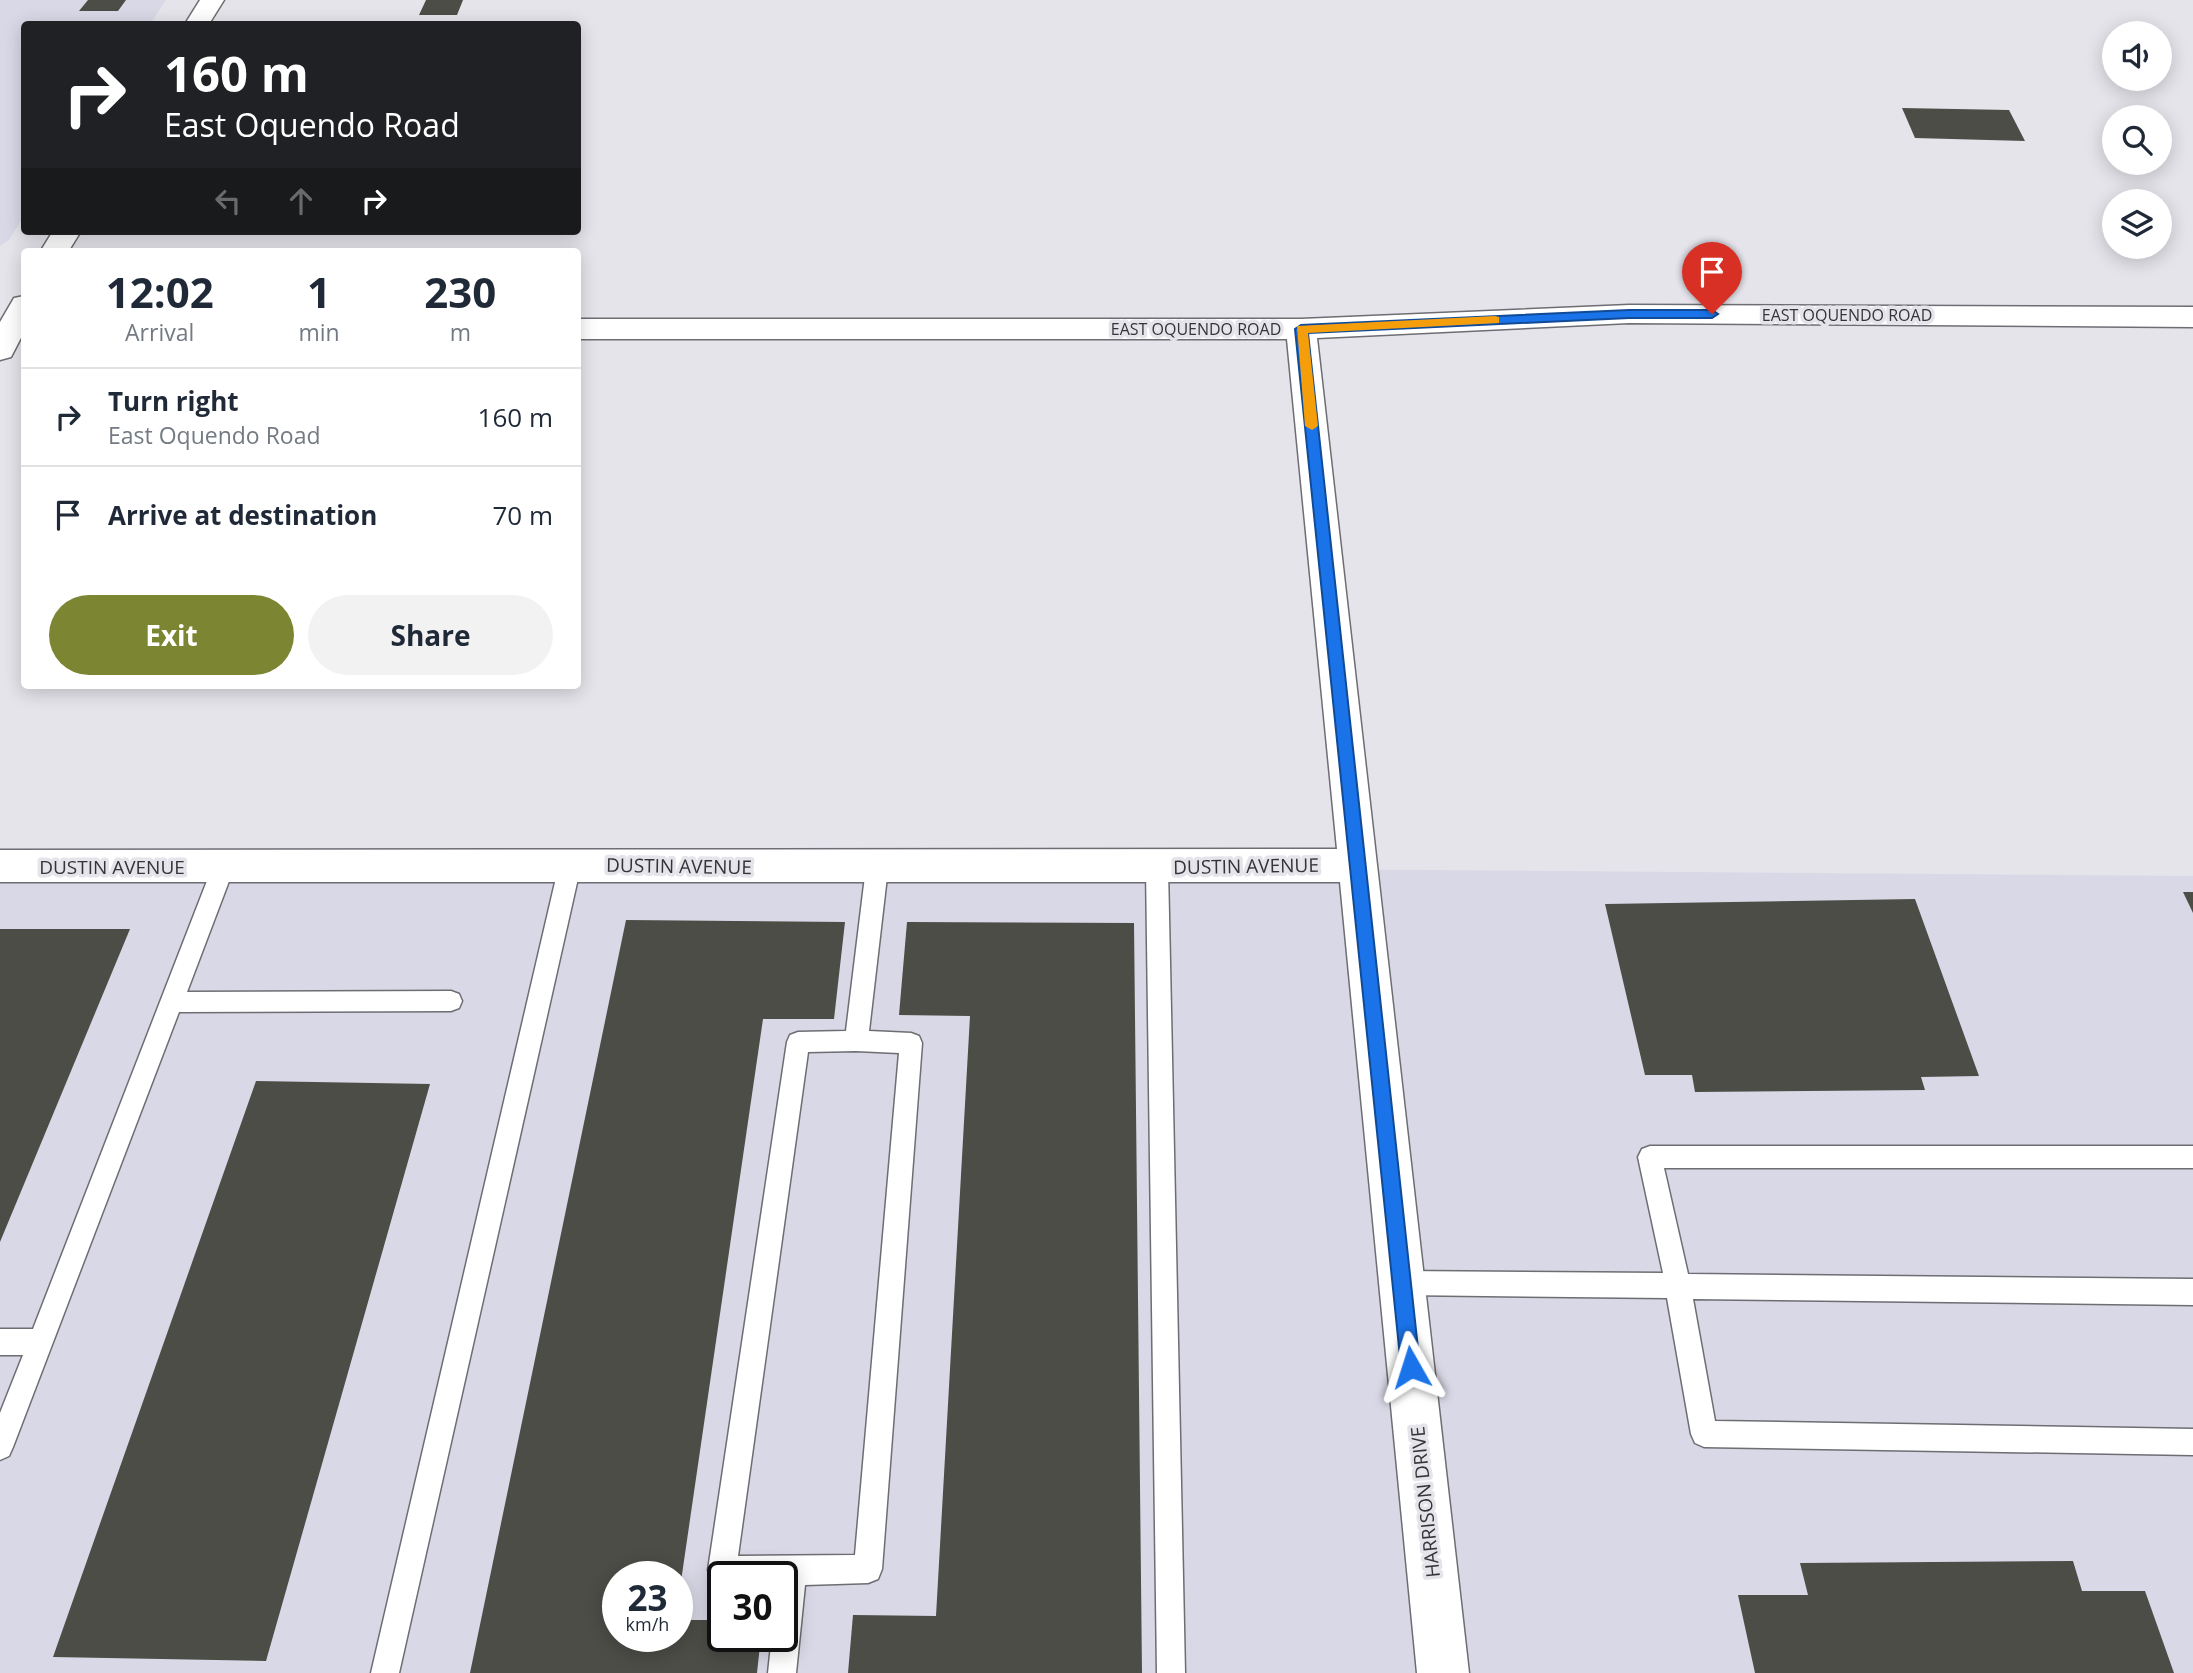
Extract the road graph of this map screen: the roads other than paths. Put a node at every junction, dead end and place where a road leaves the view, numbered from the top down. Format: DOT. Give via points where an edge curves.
graph roads {
  1 [pos="212,0"];
  2 [pos="199,21"];
  3 [pos="2193,317"];
  4 [pos="581,329"];
  5 [pos="1301,329"];
  6 [pos="570,865"];
  7 [pos="1358,865"];
  8 [pos="0,866"];
  9 [pos="223,868"];
  10 [pos="877,868"];
  11 [pos="1157,868"];
  12 [pos="451,1000"];
  13 [pos="172,1002"];
  14 [pos="856,1041"];
  15 [pos="2193,1157"];
  16 [pos="1402,1283"];
  17 [pos="1678,1287"];
  18 [pos="2193,1292"];
  19 [pos="0,1342"];
  20 [pos="41,1342"];
  21 [pos="2193,1442"];
  22 [pos="0,1447"];
  23 [pos="723,1561"];
  24 [pos="798,1571"];
  25 [pos="784,1652"];
  26 [pos="385,1673"];
  27 [pos="782,1673"];
  28 [pos="1171,1673"];
  29 [pos="1443,1673"];
  1 -- 2 [label="street"];
  3 -- 5 [label="street, EAST OQUENDO ROAD" via="1629,314"];
  4 -- 5 [label="street, EAST OQUENDO ROAD"];
  5 -- 7 [label="street, HARRISON DRIVE"];
  6 -- 9 [label="street, DUSTIN AVENUE"];
  6 -- 10 [label="street, DUSTIN AVENUE"];
  6 -- 26 [label="lane"];
  7 -- 11 [label="street, DUSTIN AVENUE"];
  7 -- 16 [label="street, HARRISON DRIVE"];
  8 -- 9 [label="street, DUSTIN AVENUE"];
  9 -- 13 [label="lane"];
  10 -- 11 [label="street, DUSTIN AVENUE"];
  10 -- 14 [label="lane"];
  11 -- 28 [label="lane"];
  12 -- 13 [label="lane"];
  13 -- 20 [label="lane"];
  14 -- 23 [label="lane" via="798,1042"];
  14 -- 24 [label="lane" via="911,1043 868,1569"];
  15 -- 17 [label="lane" via="1650,1157"];
  16 -- 17 [label="lane"];
  16 -- 29 [label="street, HARRISON DRIVE"];
  17 -- 18 [label="lane"];
  17 -- 21 [label="lane" via="1704,1434"];
  19 -- 20 [label="lane"];
  20 -- 22 [label="lane"];
  25 -- 27 [label="lane"];
}
